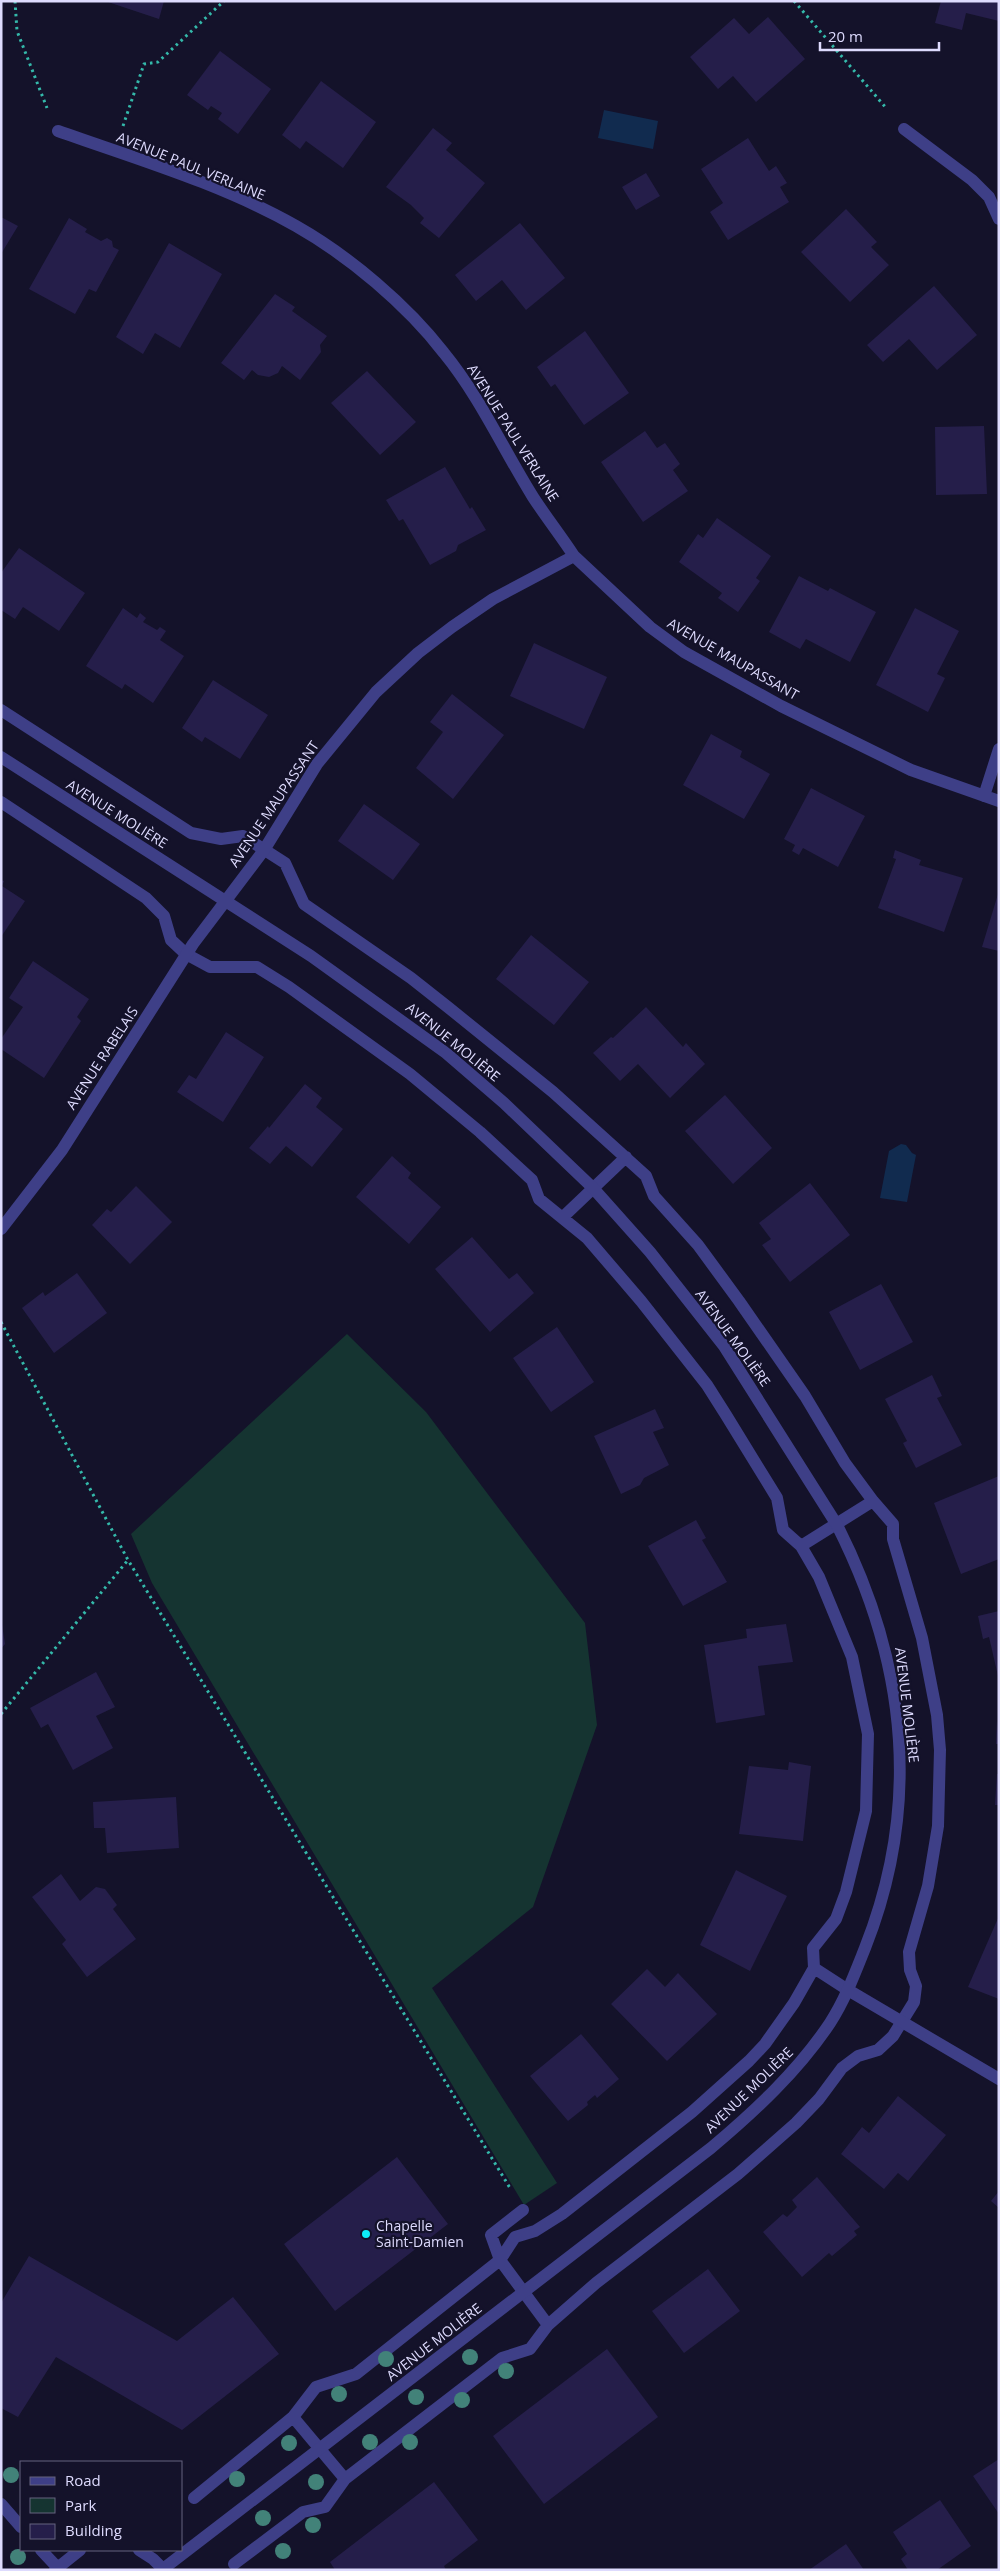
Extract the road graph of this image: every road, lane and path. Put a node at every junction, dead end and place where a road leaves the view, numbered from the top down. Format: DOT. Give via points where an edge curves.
graph roads {
  1 [pos="15,1"];
  2 [pos="224,1"];
  3 [pos="794,1"];
  4 [pos="904,129"];
  5 [pos="58,131"];
  6 [pos="115,151"];
  7 [pos="999,219"];
  8 [pos="574,556"];
  9 [pos="1,710"];
  10 [pos="999,749"];
  11 [pos="1,757"];
  12 [pos="984,796"];
  13 [pos="999,801"];
  14 [pos="1,802"];
  15 [pos="264,850"];
  16 [pos="225,901"];
  17 [pos="186,954"];
  18 [pos="626,1157"];
  19 [pos="592,1188"];
  20 [pos="563,1217"];
  21 [pos="1,1228"];
  22 [pos="1,1322"];
  23 [pos="872,1501"];
  24 [pos="837,1525"];
  25 [pos="801,1546"];
  26 [pos="128,1560"];
  27 [pos="1,1714"];
  28 [pos="814,1968"];
  29 [pos="848,1990"];
  30 [pos="903,2021"];
  31 [pos="999,2079"];
  32 [pos="523,2210"];
  33 [pos="500,2260"];
  34 [pos="524,2292"];
  35 [pos="548,2325"];
  36 [pos="293,2417"];
  37 [pos="319,2449"];
  38 [pos="345,2479"];
  39 [pos="194,2498"];
  40 [pos="1,2504"];
  41 [pos="20,2526"];
  42 [pos="42,2551"];
  43 [pos="79,2551"];
  44 [pos="141,2551"];
  45 [pos="234,2564"];
  46 [pos="56,2568"];
  47 [pos="164,2570"];
  1 -- 5 [label="path" via="17,31"];
  2 -- 6 [label="path" via="158,62 144,64"];
  3 -- 4 [label="path"];
  4 -- 7 [label="street" via="972,180 989,197"];
  5 -- 6 [label="street, AVENUE PAUL VERLAINE"];
  6 -- 8 [label="street, AVENUE PAUL VERLAINE" via="229,194 296,226 346,260 390,296 444,352 480,403 533,497"];
  8 -- 12 [label="street, AVENUE MAUPASSANT" via="650,627 684,652 781,706 910,770"];
  8 -- 15 [label="street, AVENUE MAUPASSANT" via="493,599 452,627 376,692 317,764"];
  9 -- 15 [label="street" via="191,833 220,839 243,836"];
  10 -- 12 [label="street"];
  11 -- 16 [label="street, AVENUE MOLIÈRE"];
  12 -- 13 [label="street, AVENUE MAUPASSANT"];
  14 -- 17 [label="street" via="146,898 164,916 171,940"];
  15 -- 16 [label="street, AVENUE MAUPASSANT"];
  15 -- 18 [label="street" via="285,863 304,904 411,978 553,1092"];
  16 -- 17 [label="street, AVENUE RABELAIS"];
  16 -- 19 [label="street, AVENUE MOLIÈRE" via="311,956 446,1053 504,1102"];
  17 -- 20 [label="street" via="210,967 257,967 289,987 410,1074 480,1132 532,1180 539,1199"];
  17 -- 21 [label="street, AVENUE RABELAIS" via="62,1150"];
  18 -- 19 [label="street"];
  18 -- 23 [label="street" via="646,1176 654,1196 698,1246 770,1343"];
  19 -- 20 [label="street"];
  19 -- 24 [label="street, AVENUE MOLIÈRE" via="650,1252 724,1346"];
  20 -- 25 [label="street" via="587,1238 641,1301 707,1385 777,1498 783,1530"];
  22 -- 26 [label="path"];
  23 -- 24 [label="street"];
  23 -- 30 [label="street" via="893,1524 893,1539 922,1638 937,1715 940,1750 938,1826 928,1886 909,1952 910,1970 916,1986 914,2002"];
  24 -- 25 [label="street"];
  24 -- 29 [label="street, AVENUE MOLIÈRE" via="870,1596 887,1654 901,1758 897,1832 888,1875"];
  25 -- 28 [label="street" via="819,1577 852,1657 868,1734 866,1811 836,1919 813,1948"];
  26 -- 27 [label="path"];
  26 -- 32 [label="path"];
  28 -- 29 [label="street"];
  28 -- 33 [label="street" via="794,2003 749,2061 692,2112 562,2214 535,2231 515,2238"];
  29 -- 30 [label="street"];
  29 -- 34 [label="street, AVENUE MOLIÈRE" via="831,2022 805,2056 739,2124"];
  30 -- 31 [label="street"];
  30 -- 35 [label="street" via="878,2050 858,2056 842,2068 796,2124 738,2174 596,2283"];
  32 -- 33 [label="street" via="491,2235"];
  33 -- 34 [label="street"];
  33 -- 36 [label="street" via="356,2374 316,2387"];
  34 -- 35 [label="street"];
  34 -- 37 [label="street, AVENUE MOLIÈRE"];
  35 -- 38 [label="street" via="530,2349 502,2358"];
  36 -- 37 [label="street"];
  36 -- 39 [label="street"];
  37 -- 38 [label="street"];
  37 -- 47 [label="street, AVENUE MOLIÈRE"];
  38 -- 45 [label="street" via="326,2507 303,2512"];
  40 -- 41 [label="street"];
  42 -- 46 [label="street"];
  43 -- 46 [label="street"];
  44 -- 47 [label="street, AVENUE MOLIÈRE"];
}
